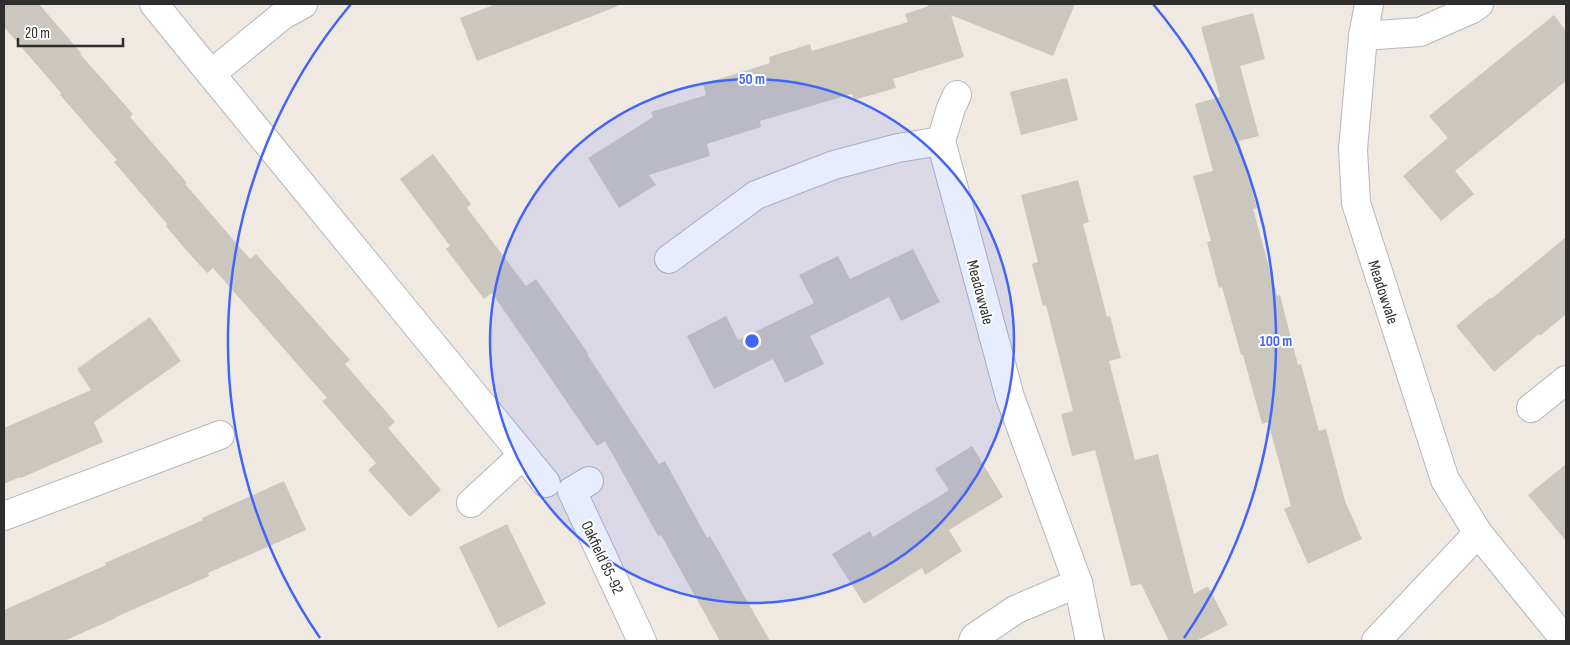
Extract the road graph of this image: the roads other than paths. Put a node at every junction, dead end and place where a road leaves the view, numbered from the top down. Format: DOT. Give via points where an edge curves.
graph roads {
  1 [pos="154,4"];
  2 [pos="303,4"];
  3 [pos="1369,4"];
  4 [pos="1479,4"];
  5 [pos="1363,36"];
  6 [pos="212,74"];
  7 [pos="957,95"];
  8 [pos="941,141"];
  9 [pos="669,258"];
  10 [pos="1566,380"];
  11 [pos="1531,408"];
  12 [pos="220,435"];
  13 [pos="523,454"];
  14 [pos="589,481"];
  15 [pos="546,482"];
  16 [pos="471,503"];
  17 [pos="4,516"];
  18 [pos="1478,533"];
  19 [pos="1078,583"];
  20 [pos="642,641"];
  21 [pos="973,641"];
  22 [pos="1090,641"];
  23 [pos="1376,641"];
  24 [pos="1566,641"];
  1 -- 6 [label="street"];
  2 -- 6 [label="street" via="284,15"];
  3 -- 5 [label="street, Meadowvale"];
  4 -- 5 [label="street" via="1420,32"];
  5 -- 18 [label="street, Meadowvale" via="1353,150 1356,202 1445,480"];
  6 -- 13 [label="street"];
  7 -- 8 [label="street"];
  8 -- 9 [label="street" via="898,148 834,165 756,195"];
  8 -- 19 [label="street, Meadowvale" via="1010,397"];
  10 -- 11 [label="street"];
  12 -- 17 [label="street"];
  13 -- 15 [label="street"];
  13 -- 16 [label="street"];
  14 -- 20 [label="street, Oakfield 85-92" via="572,491"];
  18 -- 23 [label="street"];
  18 -- 24 [label="street, Meadowvale"];
  19 -- 21 [label="street" via="1014,610"];
  19 -- 22 [label="street, Meadowvale"];
}
